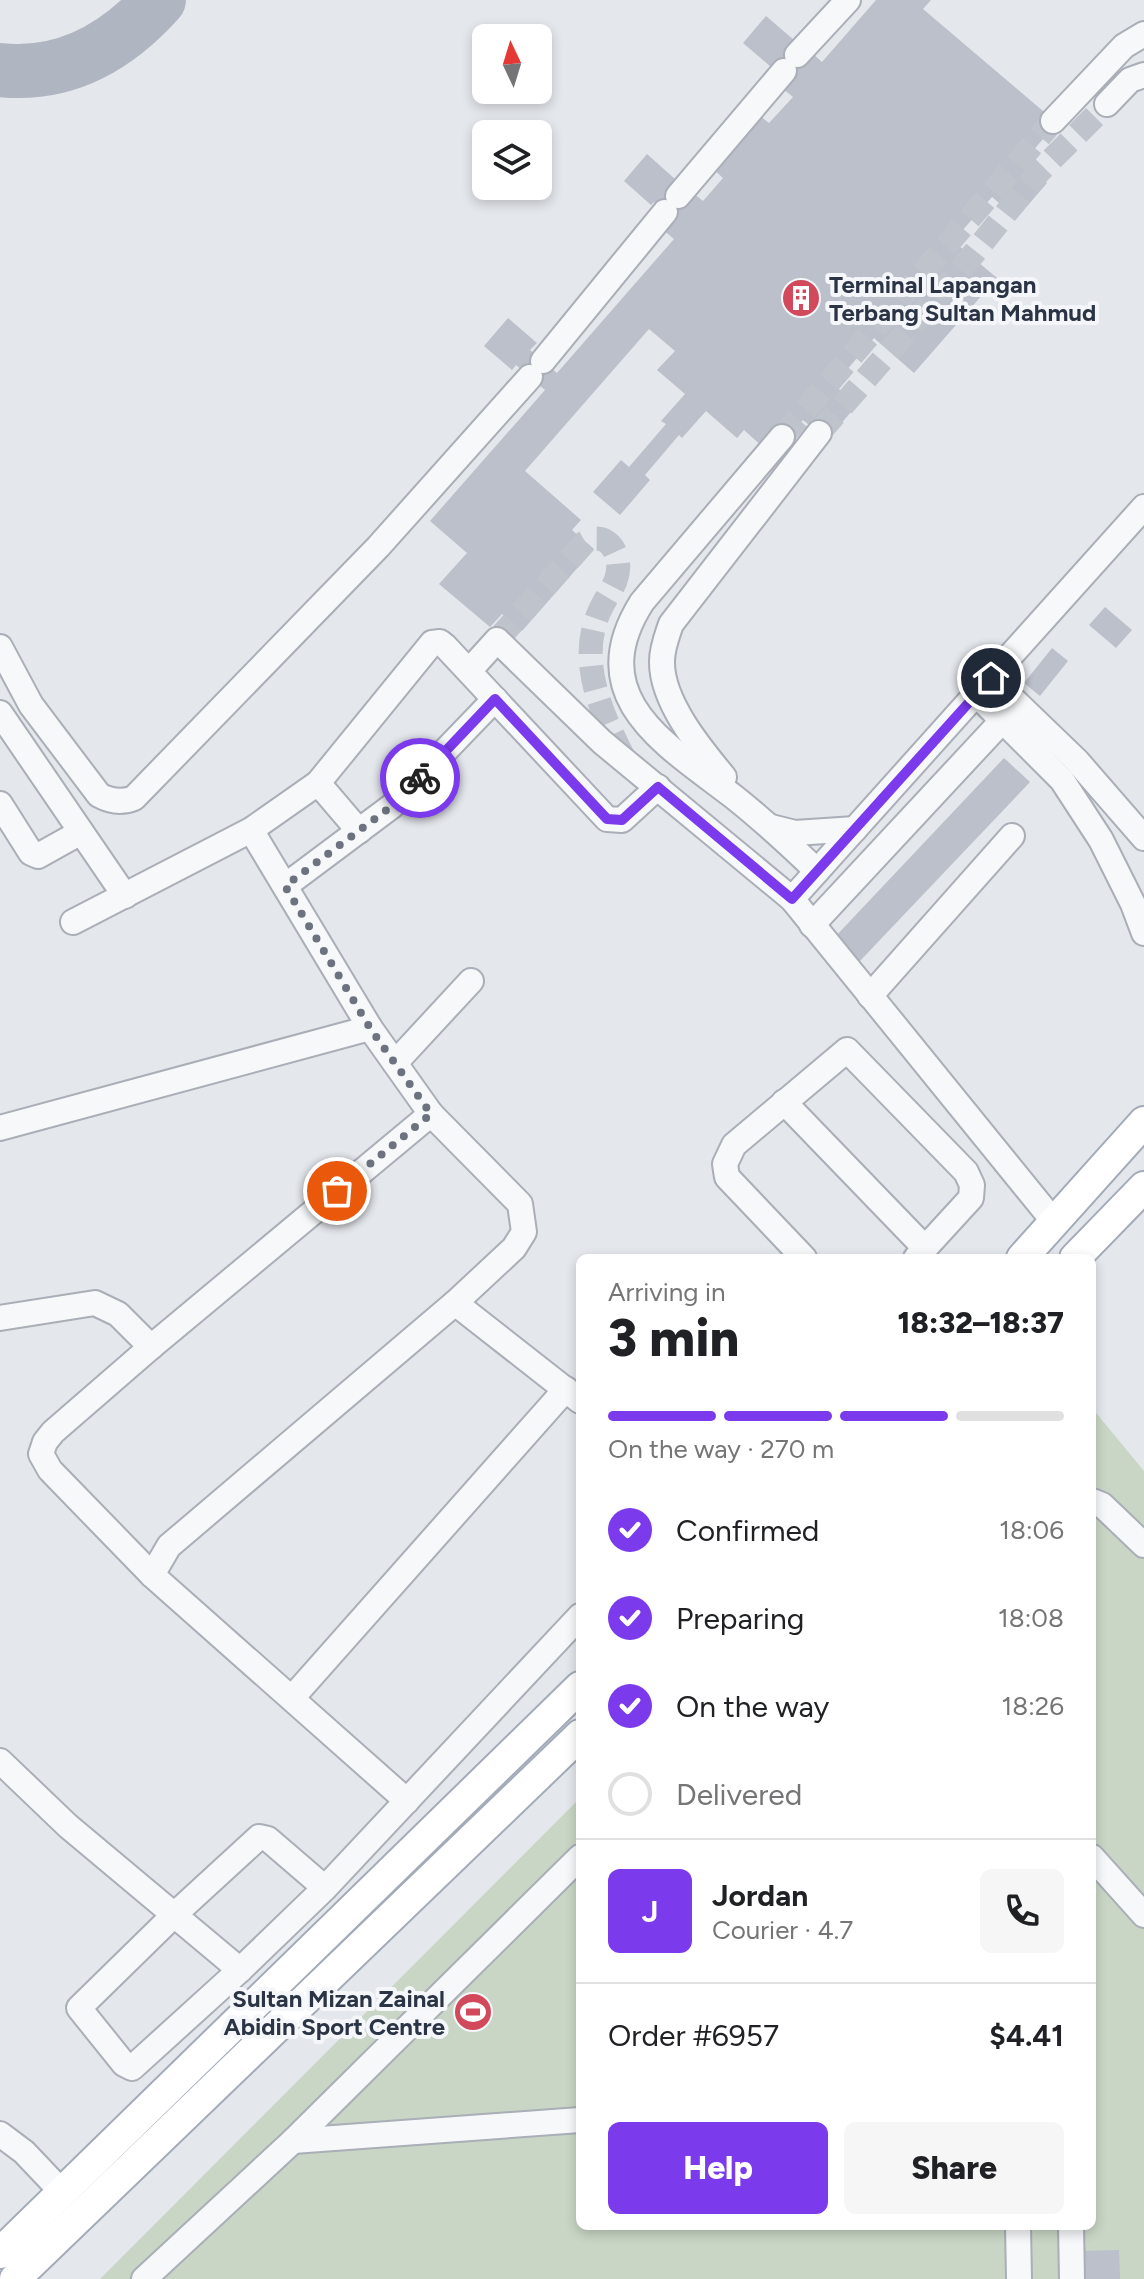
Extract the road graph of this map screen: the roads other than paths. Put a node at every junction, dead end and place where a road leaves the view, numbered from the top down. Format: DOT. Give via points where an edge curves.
graph roads {
  1 [pos="848,0"];
  2 [pos="1144,34"];
  3 [pos="1144,75"];
  4 [pos="1107,104"];
  5 [pos="1053,121"];
  6 [pos="819,433"];
  7 [pos="782,437"];
  8 [pos="1144,507"];
  9 [pos="0,647"];
  10 [pos="469,671"];
  11 [pos="983,686"];
  12 [pos="495,699"];
  13 [pos="0,713"];
  14 [pos="1002,721"];
  15 [pos="318,783"];
  16 [pos="658,787"];
  17 [pos="0,804"];
  18 [pos="751,810"];
  19 [pos="771,827"];
  20 [pos="855,829"];
  21 [pos="251,830"];
  22 [pos="359,831"];
  23 [pos="81,832"];
  24 [pos="1012,836"];
  25 [pos="1144,838"];
  26 [pos="817,871"];
  27 [pos="285,886"];
  28 [pos="125,896"];
  29 [pos="792,899"];
  30 [pos="73,922"];
  31 [pos="812,925"];
  32 [pos="1144,933"];
  33 [pos="471,981"];
  34 [pos="870,996"];
  35 [pos="370,1028"];
  36 [pos="395,1063"];
  37 [pos="784,1102"];
  38 [pos="431,1114"];
  39 [pos="1144,1122"];
  40 [pos="0,1128"];
  41 [pos="991,1145"];
  42 [pos="966,1172"];
  43 [pos="1144,1187"];
  44 [pos="1055,1223"];
  45 [pos="920,1253"];
  46 [pos="800,1254"];
  47 [pos="1026,1254"];
  48 [pos="1079,1254"];
  49 [pos="455,1303"];
  50 [pos="0,1318"];
  51 [pos="151,1347"];
  52 [pos="573,1395"];
  53 [pos="1096,1503"];
  54 [pos="1144,1545"];
  55 [pos="152,1575"];
  56 [pos="576,1620"];
  57 [pos="576,1691"];
  58 [pos="292,1698"];
  59 [pos="576,1739"];
  60 [pos="0,1761"];
  61 [pos="407,1801"];
  62 [pos="576,1861"];
  63 [pos="1096,1861"];
  64 [pos="325,1888"];
  65 [pos="1142,1910"];
  66 [pos="174,1915"];
  67 [pos="240,1970"];
  68 [pos="576,2120"];
  69 [pos="0,2134"];
  70 [pos="293,2141"];
  71 [pos="62,2192"];
  72 [pos="1018,2230"];
  73 [pos="1071,2230"];
  74 [pos="0,2253"];
  75 [pos="0,2265"];
  76 [pos="14,2279"];
  77 [pos="144,2279"];
  78 [pos="1019,2279"];
  79 [pos="1072,2279"];
  1 -- 9 [label="street" via="378,547 134,798 126,802 99,795 31,705"];
  2 -- 5 [label="street" via="1124,46"];
  3 -- 4 [label="street" via="1130,80"];
  6 -- 18 [label="street" via="671,624 664,645 662,662 670,695 693,739"];
  7 -- 18 [label="street" via="642,602 627,630 622,662 627,693 642,721"];
  8 -- 11 [label="street"];
  10 -- 12 [label="street"];
  10 -- 15 [label="street" via="440,642 432,643"];
  10 -- 16 [label="street" via="497,640"];
  11 -- 14 [label="street"];
  11 -- 20 [label="street"];
  11 -- 25 [label="street" via="1077,761"];
  12 -- 16 [label="street" via="607,819 622,820"];
  12 -- 22 [label="street" via="392,806"];
  13 -- 23 [label="street"];
  14 -- 31 [label="street"];
  14 -- 32 [label="street" via="1062,780 1101,840"];
  15 -- 21 [label="street"];
  15 -- 22 [label="street"];
  16 -- 29 [label="street"];
  17 -- 23 [label="street" via="38,856"];
  18 -- 19 [label="street"];
  19 -- 20 [label="street" via="795,833"];
  19 -- 26 [label="street"];
  20 -- 26 [label="street"];
  21 -- 27 [label="street"];
  21 -- 28 [label="street"];
  22 -- 27 [label="street"];
  23 -- 28 [label="street"];
  24 -- 34 [label="street"];
  26 -- 29 [label="street"];
  27 -- 35 [label="street"];
  28 -- 30 [label="street"];
  29 -- 31 [label="street"];
  31 -- 34 [label="street"];
  33 -- 36 [label="street"];
  34 -- 41 [label="street"];
  35 -- 36 [label="street"];
  35 -- 40 [label="street"];
  36 -- 38 [label="street"];
  37 -- 42 [label="street" via="847,1050"];
  37 -- 45 [label="street"];
  37 -- 46 [label="street" via="734,1145 724,1171"];
  38 -- 49 [label="street" via="520,1204 524,1216 524,1232 514,1248"];
  38 -- 51 [label="street"];
  39 -- 44 [label="main road"];
  41 -- 42 [label="street"];
  41 -- 44 [label="street"];
  42 -- 45 [label="street" via="971,1198"];
  43 -- 48 [label="main road"];
  44 -- 47 [label="main road"];
  49 -- 52 [label="street"];
  49 -- 55 [label="street" via="169,1546"];
  50 -- 51 [label="street" via="95,1303 118,1314"];
  51 -- 55 [label="street" via="53,1432 41,1454 50,1470"];
  52 -- 58 [label="street"];
  53 -- 54 [label="street"];
  55 -- 58 [label="street"];
  56 -- 61 [label="street"];
  57 -- 71 [label="main road"];
  58 -- 61 [label="street"];
  59 -- 76 [label="main road"];
  60 -- 66 [label="street"];
  61 -- 64 [label="street"];
  62 -- 70 [label="street"];
  63 -- 65 [label="street"];
  64 -- 66 [label="street" via="259,1837"];
  64 -- 67 [label="street"];
  66 -- 67 [label="street"];
  66 -- 67 [label="street" via="79,2008 124,2064 132,2068"];
  68 -- 70 [label="street"];
  69 -- 71 [label="street"];
  70 -- 77 [label="street"];
  71 -- 74 [label="main road"];
  72 -- 78 [label="street"];
  73 -- 79 [label="street"];
  75 -- 76 [label="street"];
}
